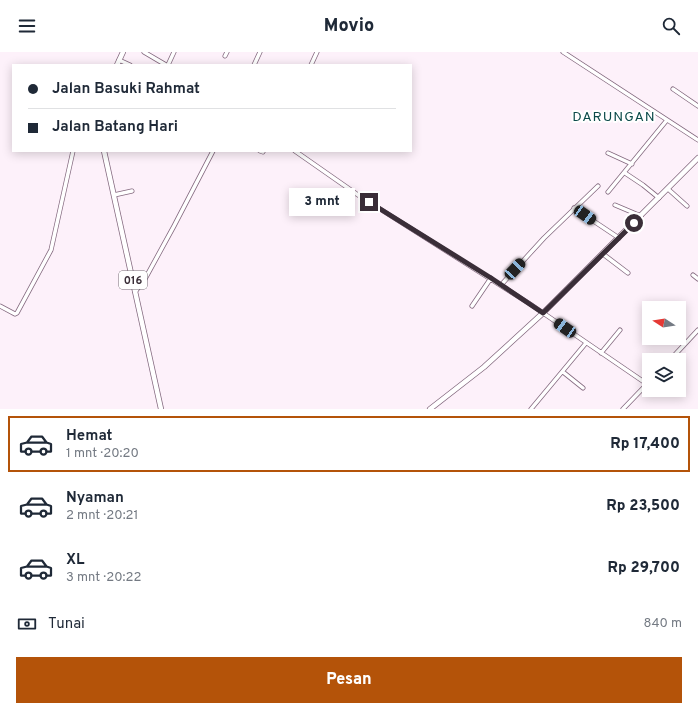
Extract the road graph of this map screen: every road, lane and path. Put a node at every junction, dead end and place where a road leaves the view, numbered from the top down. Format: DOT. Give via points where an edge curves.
graph roads {
  1 [pos="123,52"];
  2 [pos="145,52"];
  3 [pos="174,52"];
  4 [pos="260,52"];
  5 [pos="317,52"];
  6 [pos="563,52"];
  7 [pos="119,60"];
  8 [pos="117,64"];
  9 [pos="128,64"];
  10 [pos="165,64"];
  11 [pos="168,64"];
  12 [pos="254,64"];
  13 [pos="311,64"];
  14 [pos="673,90"];
  15 [pos="698,106"];
  16 [pos="667,120"];
  17 [pos="698,140"];
  18 [pos="73,152"];
  19 [pos="104,152"];
  20 [pos="212,152"];
  21 [pos="296,152"];
  22 [pos="608,152"];
  23 [pos="698,158"];
  24 [pos="632,164"];
  25 [pos="625,173"];
  26 [pos="598,186"];
  27 [pos="668,189"];
  28 [pos="132,191"];
  29 [pos="608,192"];
  30 [pos="114,194"];
  31 [pos="659,198"];
  32 [pos="615,205"];
  33 [pos="687,206"];
  34 [pos="574,208"];
  35 [pos="641,216"];
  36 [pos="618,238"];
  37 [pos="603,254"];
  38 [pos="628,273"];
  39 [pos="693,275"];
  40 [pos="491,278"];
  41 [pos="698,280"];
  42 [pos="501,285"];
  43 [pos="135,292"];
  44 [pos="0,306"];
  45 [pos="472,306"];
  46 [pos="543,313"];
  47 [pos="620,330"];
  48 [pos="698,330"];
  49 [pos="586,343"];
  50 [pos="677,353"];
  51 [pos="601,354"];
  52 [pos="563,372"];
  53 [pos="642,379"];
  54 [pos="584,388"];
  55 [pos="642,389"];
  56 [pos="161,409"];
  57 [pos="430,409"];
  58 [pos="531,409"];
  59 [pos="623,409"];
  1 -- 7 [label="main road"];
  2 -- 10 [label="street"];
  3 -- 11 [label="street"];
  4 -- 12 [label="street"];
  5 -- 13 [label="street"];
  6 -- 16 [label="street"];
  7 -- 8 [label="main road"];
  7 -- 9 [label="street"];
  14 -- 15 [label="street"];
  16 -- 17 [label="street"];
  16 -- 24 [label="street"];
  18 -- 44 [label="street" via="51,250 17,313"];
  19 -- 30 [label="main road, 016"];
  20 -- 43 [label="street" via="160,252"];
  21 -- 40 [label="street" via="358,195"];
  22 -- 24 [label="street"];
  23 -- 27 [label="main road"];
  24 -- 25 [label="street"];
  25 -- 29 [label="street"];
  25 -- 31 [label="street"];
  26 -- 34 [label="street"];
  27 -- 31 [label="main road"];
  27 -- 33 [label="street"];
  28 -- 30 [label="street"];
  30 -- 43 [label="main road, 016"];
  31 -- 35 [label="main road"];
  32 -- 35 [label="street"];
  34 -- 36 [label="street"];
  34 -- 42 [label="street"];
  35 -- 36 [label="main road"];
  36 -- 37 [label="main road"];
  37 -- 38 [label="street"];
  37 -- 46 [label="main road"];
  39 -- 41 [label="street"];
  40 -- 42 [label="street"];
  40 -- 45 [label="street"];
  42 -- 46 [label="street"];
  43 -- 56 [label="main road, 016"];
  46 -- 49 [label="street"];
  46 -- 57 [label="main road" via="484,367"];
  47 -- 51 [label="street"];
  48 -- 50 [label="street"];
  49 -- 51 [label="street"];
  49 -- 52 [label="street"];
  51 -- 53 [label="street"];
  52 -- 54 [label="street"];
  52 -- 58 [label="street"];
  55 -- 59 [label="street"];
}
